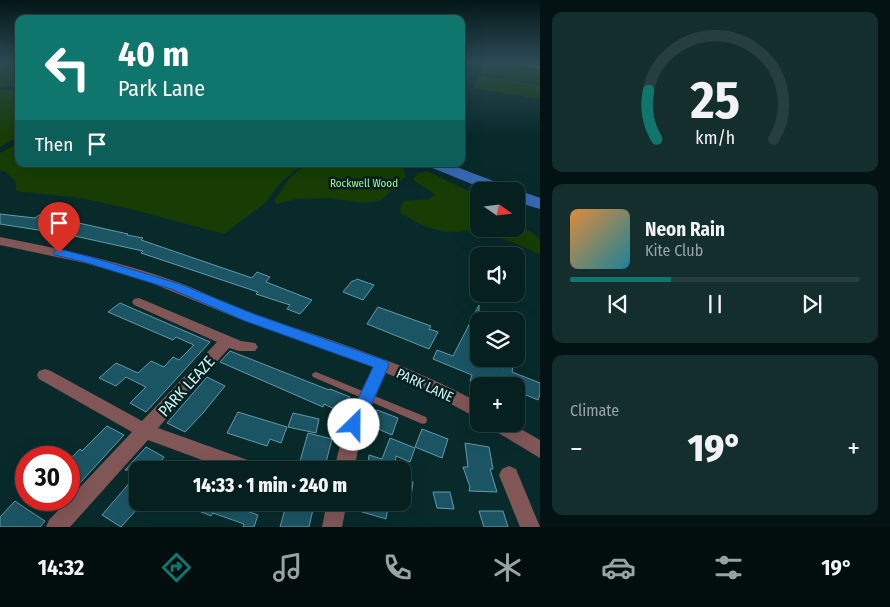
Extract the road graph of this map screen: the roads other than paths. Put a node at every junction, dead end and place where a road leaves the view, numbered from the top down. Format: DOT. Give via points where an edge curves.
graph roads {
  1 [pos="0,241"];
  2 [pos="139,302"];
  3 [pos="227,341"];
  4 [pos="250,347"];
  5 [pos="382,365"];
  6 [pos="45,375"];
  7 [pos="316,375"];
  8 [pos="366,396"];
  9 [pos="470,407"];
  10 [pos="423,420"];
  11 [pos="145,431"];
  12 [pos="511,432"];
  13 [pos="540,450"];
  14 [pos="224,461"];
  15 [pos="346,461"];
  16 [pos="509,475"];
  17 [pos="335,511"];
  18 [pos="56,527"];
  19 [pos="332,527"];
  20 [pos="530,527"];
  1 -- 5 [label="street, PARK LANE" via="88,259 175,286 249,318"];
  2 -- 3 [label="street, PARK LEAZE"];
  3 -- 4 [label="street, PARK LEAZE"];
  3 -- 11 [label="street, PARK LEAZE"];
  5 -- 8 [label="street"];
  5 -- 9 [label="street, PARK LANE" via="431,385"];
  6 -- 11 [label="street, PARK LEAZE"];
  7 -- 8 [label="lane"];
  8 -- 10 [label="lane"];
  8 -- 15 [label="street" via="354,425"];
  11 -- 14 [label="street, PARK LEAZE"];
  11 -- 18 [label="street"];
  12 -- 13 [label="street"];
  16 -- 20 [label="street"];
  17 -- 19 [label="street"];
}
